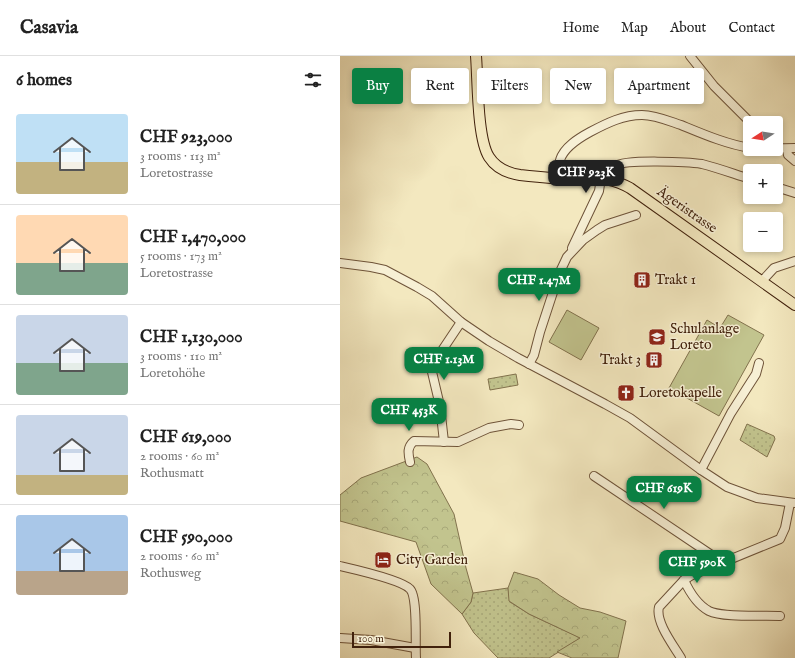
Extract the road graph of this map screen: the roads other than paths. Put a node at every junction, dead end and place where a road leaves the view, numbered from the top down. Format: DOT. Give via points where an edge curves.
graph roads {
  1 [pos="476,56"];
  2 [pos="690,56"];
  3 [pos="744,116"];
  4 [pos="743,146"];
  5 [pos="791,149"];
  6 [pos="795,161"];
  7 [pos="743,176"];
  8 [pos="557,178"];
  9 [pos="605,179"];
  10 [pos="783,189"];
  11 [pos="795,193"];
  12 [pos="636,215"];
  13 [pos="570,252"];
  14 [pos="795,261"];
  15 [pos="340,263"];
  16 [pos="762,281"];
  17 [pos="795,305"];
  18 [pos="461,322"];
  19 [pos="759,362"];
  20 [pos="530,364"];
  21 [pos="519,425"];
  22 [pos="444,442"];
  23 [pos="410,462"];
  24 [pos="701,470"];
  25 [pos="594,476"];
  26 [pos="793,503"];
  27 [pos="722,562"];
  28 [pos="340,566"];
  29 [pos="684,580"];
  30 [pos="780,616"];
  31 [pos="340,638"];
  32 [pos="415,648"];
  33 [pos="416,658"];
  34 [pos="681,658"];
  1 -- 8 [label="main road, Ägeristrasse" via="483,139 489,156 498,167 513,174"];
  2 -- 3 [label="street" via="714,86"];
  4 -- 8 [label="street" via="671,121 644,115 631,116 603,125 569,146 559,160"];
  5 -- 6 [label="street" via="788,155"];
  7 -- 9 [label="street" via="702,164 678,161 627,162 615,166"];
  8 -- 9 [label="main road, Ägeristrasse"];
  9 -- 13 [label="street"];
  9 -- 16 [label="main road, Ägeristrasse" via="617,181 630,188"];
  10 -- 11 [label="street"];
  12 -- 13 [label="street" via="601,228"];
  13 -- 20 [label="street" via="559,274"];
  14 -- 16 [label="street" via="774,268"];
  15 -- 18 [label="street" via="371,266 393,273 432,296"];
  16 -- 17 [label="main road, Ägeristrasse"];
  18 -- 20 [label="street"];
  18 -- 22 [label="street" via="434,361 432,372 440,406"];
  19 -- 24 [label="street" via="756,374 731,413"];
  20 -- 24 [label="street" via="630,418"];
  21 -- 22 [label="street" via="489,428 458,442"];
  22 -- 23 [label="street" via="414,441 409,445"];
  24 -- 26 [label="street" via="727,487 744,494"];
  25 -- 27 [label="street"];
  26 -- 27 [label="street" via="780,538"];
  27 -- 29 [label="street"];
  28 -- 32 [label="street" via="410,588 415,605"];
  29 -- 30 [label="street" via="689,591 709,611 721,615"];
  29 -- 34 [label="street" via="659,607 658,612 668,637"];
  31 -- 32 [label="street" via="371,640"];
  32 -- 33 [label="street"];
}
